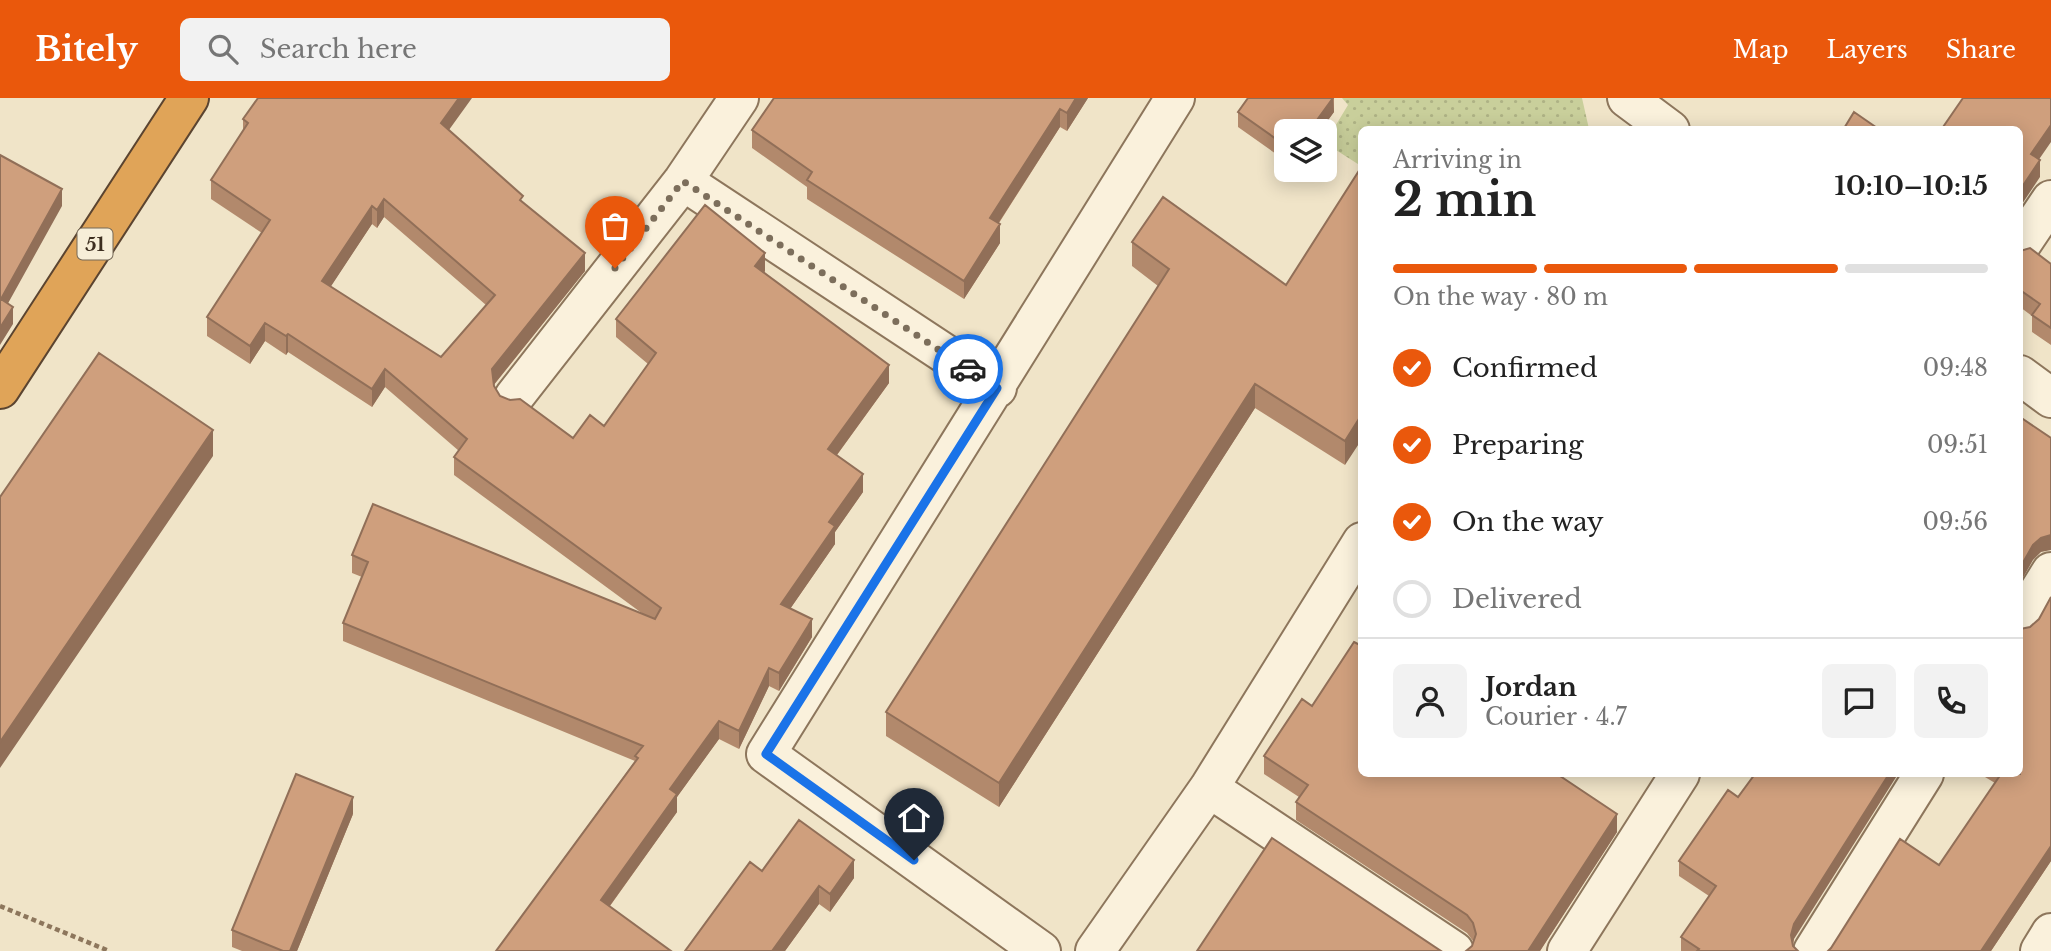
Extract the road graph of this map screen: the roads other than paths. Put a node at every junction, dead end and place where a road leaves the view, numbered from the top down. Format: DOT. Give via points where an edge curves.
graph roads {
  1 [pos="189,98"];
  2 [pos="739,98"];
  3 [pos="1175,98"];
  4 [pos="683,181"];
  5 [pos="2051,200"];
  6 [pos="2023,242"];
  7 [pos="2023,377"];
  8 [pos="997,388"];
  9 [pos="0,389"];
  10 [pos="514,397"];
  11 [pos="2051,398"];
  12 [pos="1358,548"];
  13 [pos="2051,572"];
  14 [pos="2023,617"];
  15 [pos="1678,777"];
  16 [pos="1922,777"];
  17 [pos="1209,788"];
  18 [pos="2051,933"];
  19 [pos="1041,951"];
  20 [pos="1095,951"];
  21 [pos="1454,951"];
  22 [pos="1567,951"];
  23 [pos="1813,951"];
  24 [pos="2040,951"];
  1 -- 9 [label="highway, 51"];
  2 -- 4 [label="street"];
  3 -- 8 [label="street"];
  4 -- 8 [label="street"];
  4 -- 10 [label="street"];
  5 -- 6 [label="street"];
  7 -- 11 [label="street"];
  8 -- 19 [label="street" via="766,754"];
  12 -- 17 [label="street"];
  13 -- 14 [label="street"];
  15 -- 22 [label="street"];
  16 -- 23 [label="street"];
  17 -- 20 [label="street"];
  17 -- 21 [label="street"];
  18 -- 24 [label="street"];
}
